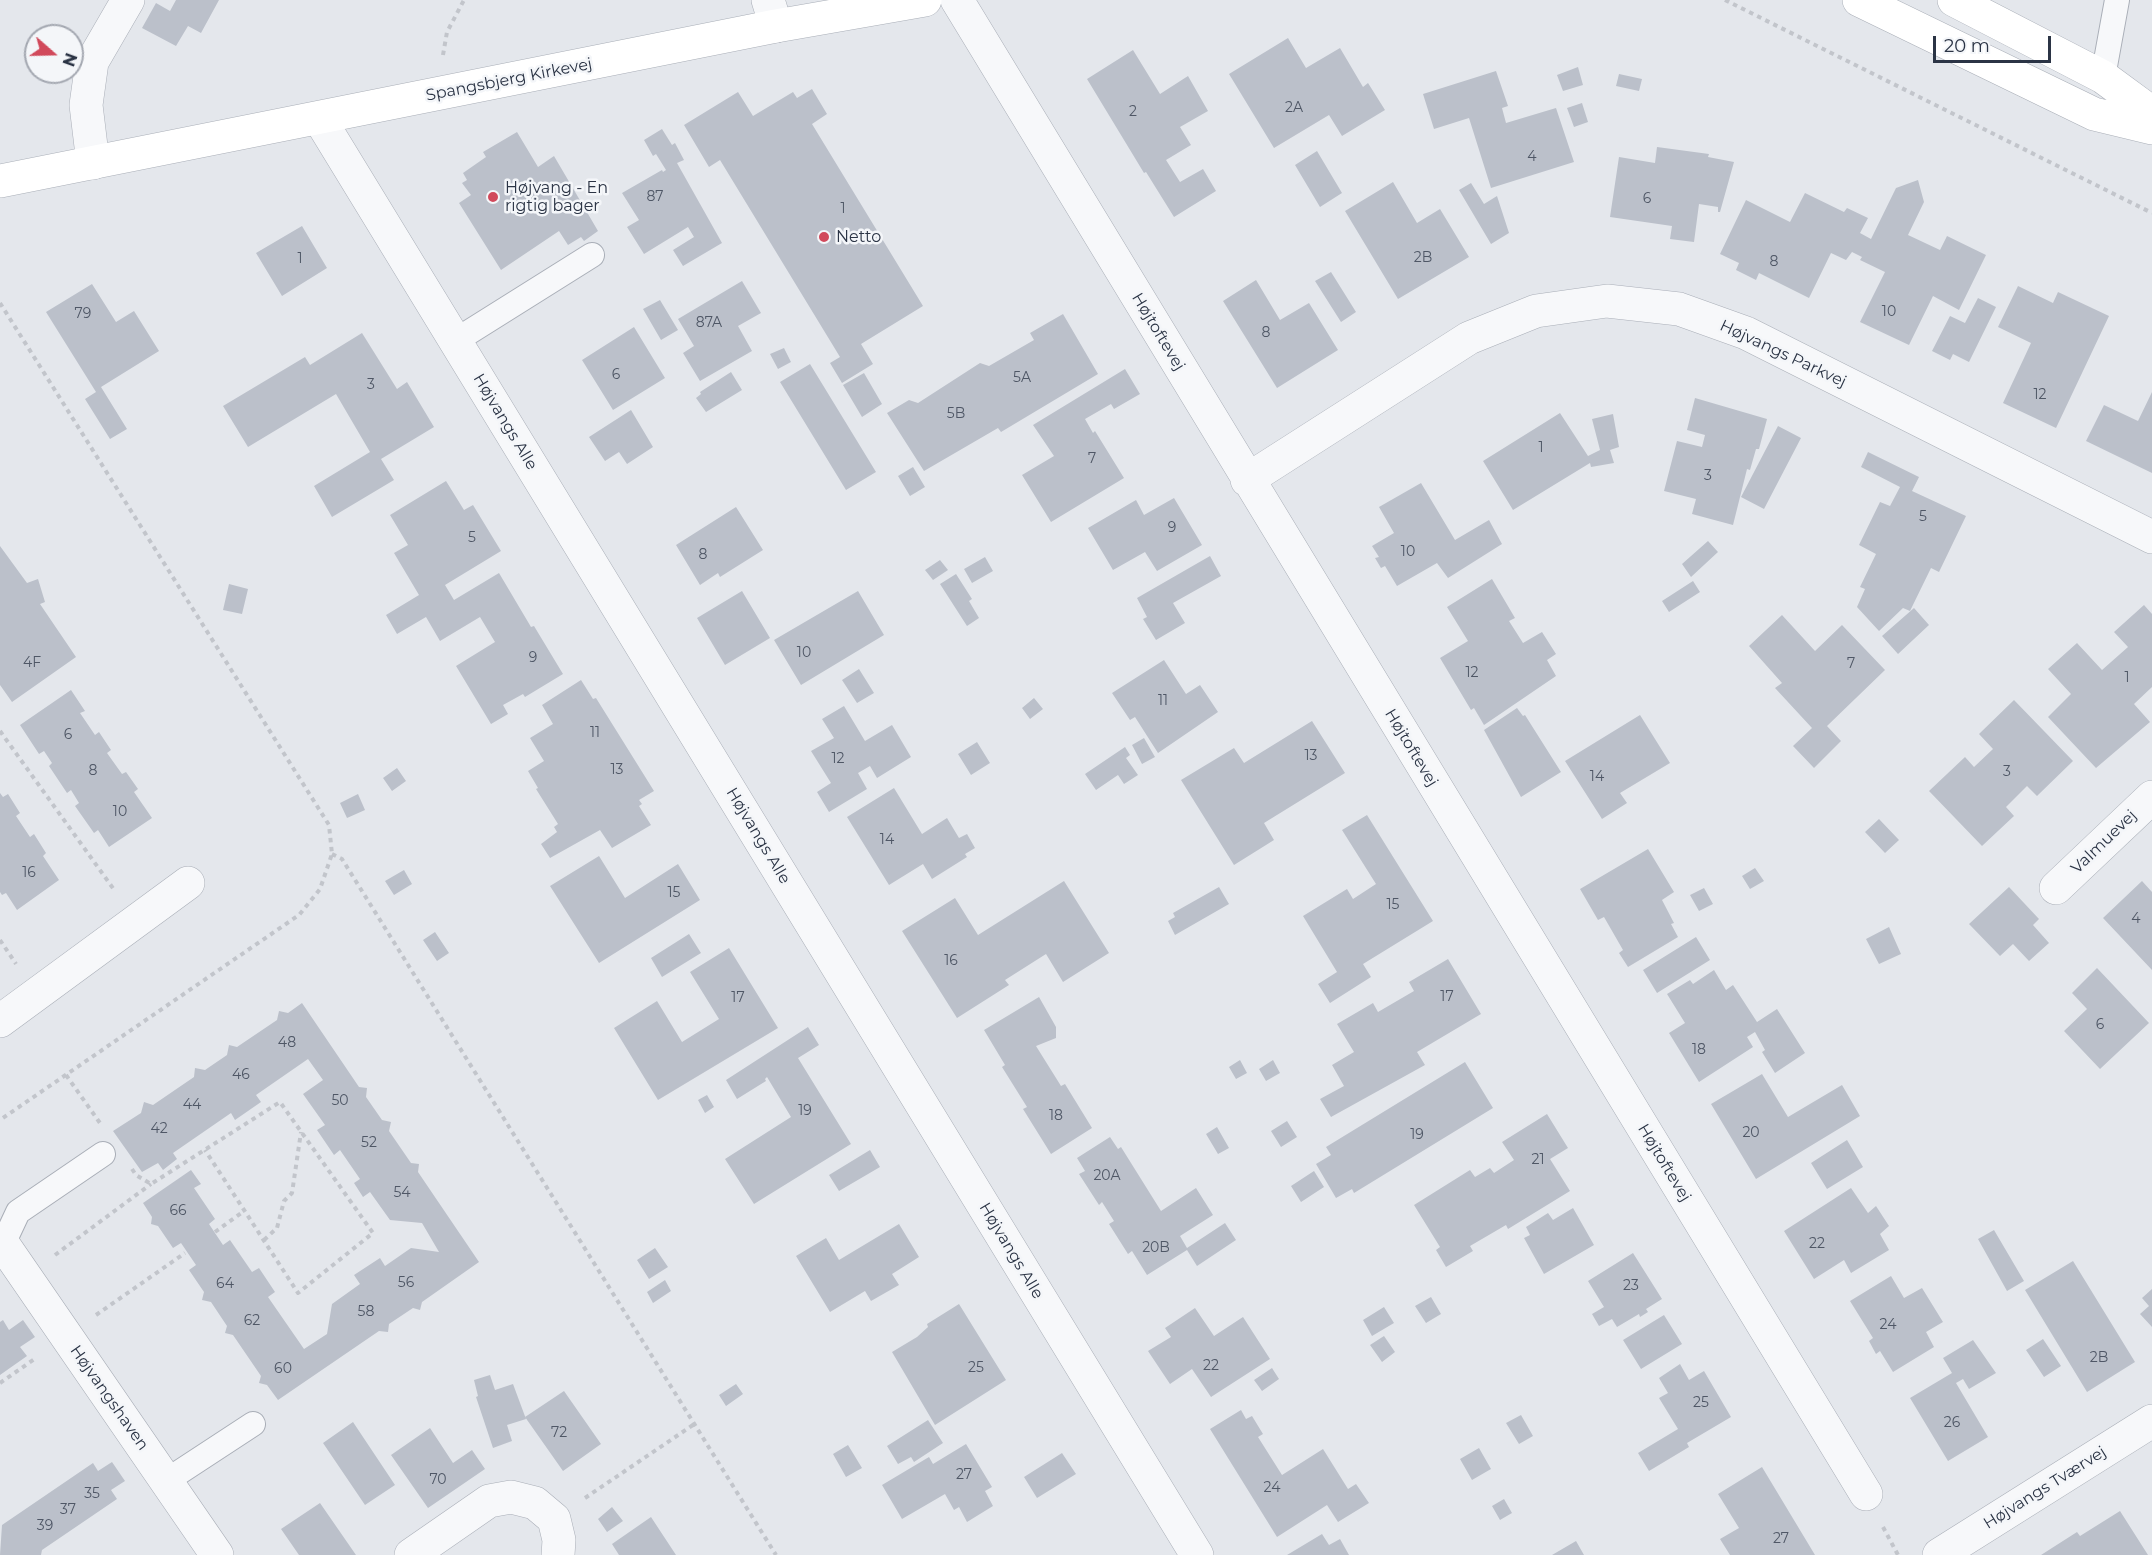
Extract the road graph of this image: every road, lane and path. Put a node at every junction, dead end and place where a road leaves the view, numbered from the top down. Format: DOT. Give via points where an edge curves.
graph roads {
  1 [pos="128,0"];
  2 [pos="464,0"];
  3 [pos="925,0"];
  4 [pos="957,0"];
  5 [pos="1725,0"];
  6 [pos="1859,0"];
  7 [pos="1954,0"];
  8 [pos="2117,0"];
  9 [pos="772,13"];
  10 [pos="2103,77"];
  11 [pos="436,94"];
  12 [pos="2152,112"];
  13 [pos="319,118"];
  14 [pos="2152,128"];
  15 [pos="93,163"];
  16 [pos="0,181"];
  17 [pos="2152,213"];
  18 [pos="592,255"];
  19 [pos="0,303"];
  20 [pos="455,341"];
  21 [pos="1247,480"];
  22 [pos="2152,537"];
  23 [pos="0,731"];
  24 [pos="2152,796"];
  25 [pos="332,854"];
  26 [pos="188,883"];
  27 [pos="2056,888"];
  28 [pos="136,921"];
  29 [pos="0,1021"];
  30 [pos="66,1075"];
  31 [pos="0,1120"];
  32 [pos="104,1128"];
  33 [pos="301,1131"];
  34 [pos="205,1150"];
  35 [pos="103,1154"];
  36 [pos="130,1165"];
  37 [pos="151,1184"];
  38 [pos="244,1211"];
  39 [pos="215,1232"];
  40 [pos="264,1240"];
  41 [pos="2,1244"];
  42 [pos="26,1276"];
  43 [pos="2152,1421"];
  44 [pos="253,1424"];
  45 [pos="693,1425"];
  46 [pos="166,1481"];
  47 [pos="1866,1494"];
  48 [pos="554,1519"];
  49 [pos="217,1555"];
  50 [pos="411,1555"];
  51 [pos="558,1555"];
  52 [pos="776,1555"];
  53 [pos="1197,1555"];
  54 [pos="1939,1555"];
  1 -- 15 [label="street" via="92,62 86,105"];
  2 -- 11 [label="path" via="447,32"];
  3 -- 9 [label="street, Spangsbjerg Kirkevej"];
  4 -- 21 [label="street, Højtoftevej"];
  5 -- 17 [label="path"];
  6 -- 14 [label="street" via="2094,114"];
  7 -- 10 [label="street"];
  8 -- 10 [label="lane"];
  9 -- 11 [label="street, Spangsbjerg Kirkevej"];
  10 -- 12 [label="street"];
  11 -- 13 [label="street, Spangsbjerg Kirkevej"];
  13 -- 15 [label="street, Spangsbjerg Kirkevej"];
  13 -- 20 [label="street, Højvangs Alle"];
  15 -- 16 [label="street, Spangsbjerg Kirkevej"];
  18 -- 20 [label="lane"];
  19 -- 25 [label="path" via="329,825"];
  20 -- 53 [label="street, Højvangs Alle"];
  21 -- 22 [label="street, Højvangs Parkvej" via="1469,339 1536,311 1607,301 1679,309 1746,333"];
  21 -- 47 [label="street, Højtoftevej"];
  23 -- 28 [label="path"];
  24 -- 27 [label="street, Valmuevej"];
  25 -- 30 [label="path" via="320,889 299,915"];
  25 -- 45 [label="path" via="342,859"];
  26 -- 28 [label="street"];
  28 -- 29 [label="street"];
  30 -- 31 [label="path"];
  30 -- 32 [label="path"];
  33 -- 34 [label="path" via="280,1102"];
  33 -- 40 [label="path" via="292,1193 284,1201 277,1228"];
  33 -- 40 [label="path" via="373,1233 298,1293"];
  34 -- 37 [label="path"];
  34 -- 38 [label="path"];
  35 -- 41 [label="lane" via="18,1212"];
  36 -- 37 [label="path" via="136,1175"];
  37 -- 42 [label="path"];
  38 -- 39 [label="path"];
  38 -- 40 [label="path"];
  41 -- 42 [label="street, Højvangshaven"];
  42 -- 46 [label="street, Højvangshaven"];
  43 -- 54 [label="street, Højvangs Tværvej"];
  44 -- 46 [label="lane"];
  45 -- 48 [label="path"];
  45 -- 52 [label="path"];
  46 -- 49 [label="street, Højvangshaven"];
  48 -- 50 [label="street" via="535,1503 511,1497 489,1501"];
  48 -- 51 [label="street"];
}
